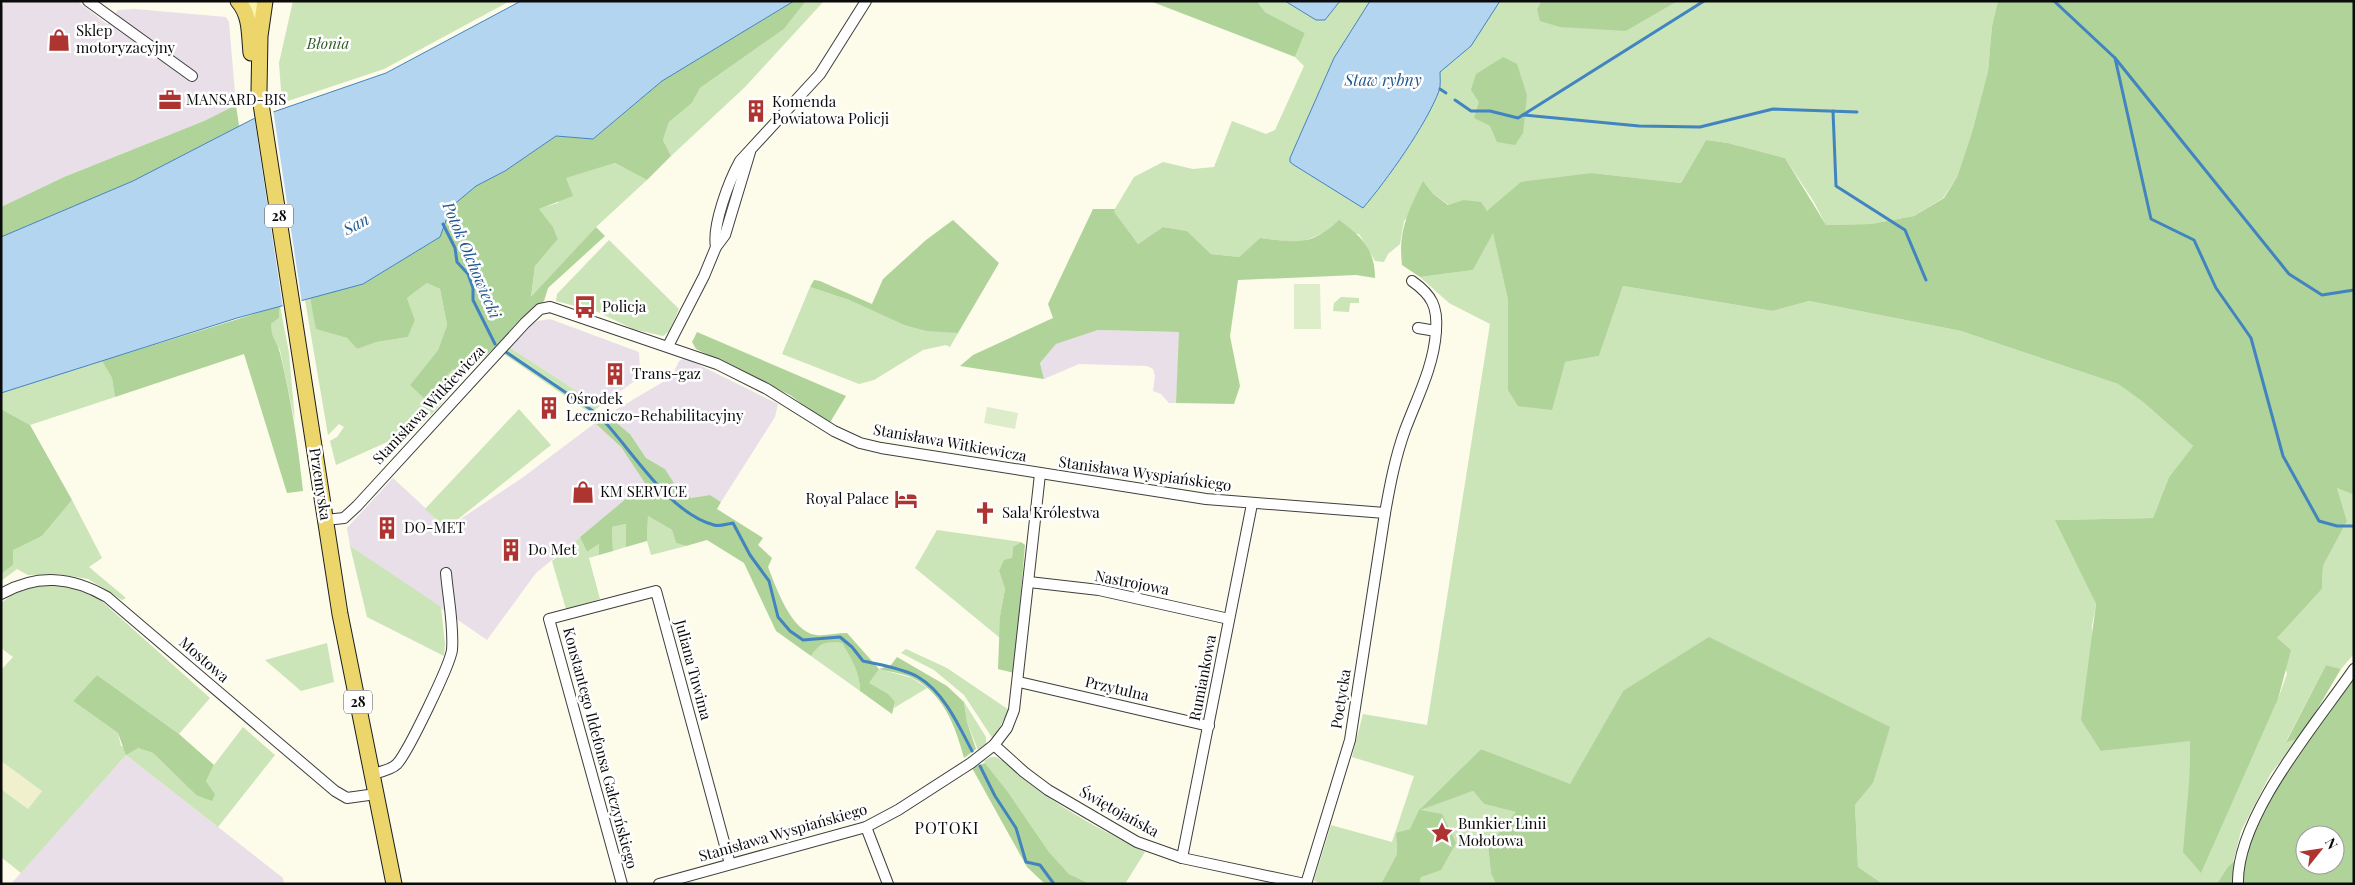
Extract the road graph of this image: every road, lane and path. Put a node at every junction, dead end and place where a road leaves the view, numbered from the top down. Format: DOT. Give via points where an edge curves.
graph roads {
  1 [pos="88,1"];
  2 [pos="238,1"];
  3 [pos="866,1"];
  4 [pos="262,2"];
  5 [pos="249,25"];
  6 [pos="192,76"];
  7 [pos="259,86"];
  8 [pos="1412,281"];
  9 [pos="1418,328"];
  10 [pos="1436,331"];
  11 [pos="668,346"];
  12 [pos="1040,474"];
  13 [pos="1252,504"];
  14 [pos="1385,513"];
  15 [pos="326,520"];
  16 [pos="446,573"];
  17 [pos="1029,582"];
  18 [pos="1,594"];
  19 [pos="549,619"];
  20 [pos="1229,619"];
  21 [pos="2354,669"];
  22 [pos="1018,682"];
  23 [pos="1209,726"];
  24 [pos="994,745"];
  25 [pos="372,774"];
  26 [pos="376,794"];
  27 [pos="866,827"];
  28 [pos="1182,858"];
  29 [pos="730,864"];
  30 [pos="394,884"];
  31 [pos="622,884"];
  32 [pos="659,884"];
  33 [pos="888,884"];
  34 [pos="1305,884"];
  35 [pos="2238,884"];
  1 -- 6 [label="street"];
  2 -- 5 [label="main road, 28"];
  3 -- 11 [label="street" via="820,74 751,149 724,235"];
  4 -- 5 [label="main road, Przemyska"];
  4 -- 7 [label="main road, Przemyska / 28"];
  5 -- 7 [label="main road, Przemyska / 28" via="253,65"];
  7 -- 15 [label="main road, Przemyska / 28"];
  8 -- 10 [label="street" via="1434,303 1438,318"];
  9 -- 10 [label="street"];
  10 -- 14 [label="street" via="1432,361 1396,456"];
  11 -- 12 [label="street, Stanisława Witkiewicza" via="744,376 834,431 860,443"];
  11 -- 15 [label="street, Stanisława Witkiewicza" via="555,309 540,309 357,506 344,518"];
  12 -- 13 [label="street, Stanisława Wyspiańskiego"];
  12 -- 17 [label="street, Stanisława Wyspiańskiego"];
  13 -- 14 [label="street, Stanisława Wyspiańskiego"];
  13 -- 20 [label="street, Rumiankowa"];
  14 -- 34 [label="street, Poetycka" via="1350,740"];
  15 -- 25 [label="main road, Przemyska / 28" via="340,614"];
  16 -- 25 [label="street" via="452,638 450,660 402,757 395,765"];
  17 -- 20 [label="street, Nastrojowa" via="1100,590"];
  17 -- 22 [label="street, Stanisława Wyspiańskiego"];
  18 -- 26 [label="street, Mostowa" via="32,581 64,580 87,586 107,597 334,791 347,798"];
  19 -- 29 [label="street, Juliana Tuwima" via="656,591"];
  19 -- 31 [label="street, Konstantego Ildefonsa Gałczyńskiego"];
  20 -- 23 [label="street, Rumiankowa"];
  21 -- 35 [label="street" via="2286,765 2262,805 2242,853"];
  22 -- 23 [label="street, Przytulna"];
  22 -- 24 [label="street, Stanisława Wyspiańskiego" via="1014,710 1007,728"];
  23 -- 28 [label="street, Rumiankowa"];
  24 -- 27 [label="street, Stanisława Wyspiańskiego" via="898,810"];
  24 -- 28 [label="street, Świętojańska" via="1032,778 1089,815 1137,842"];
  25 -- 26 [label="main road, Przemyska / 28"];
  26 -- 30 [label="main road, Przemyska / 28"];
  27 -- 29 [label="street, Stanisława Wyspiańskiego"];
  27 -- 33 [label="street"];
  28 -- 34 [label="street, Świętojańska"];
  29 -- 32 [label="street, Stanisława Wyspiańskiego"];
}
